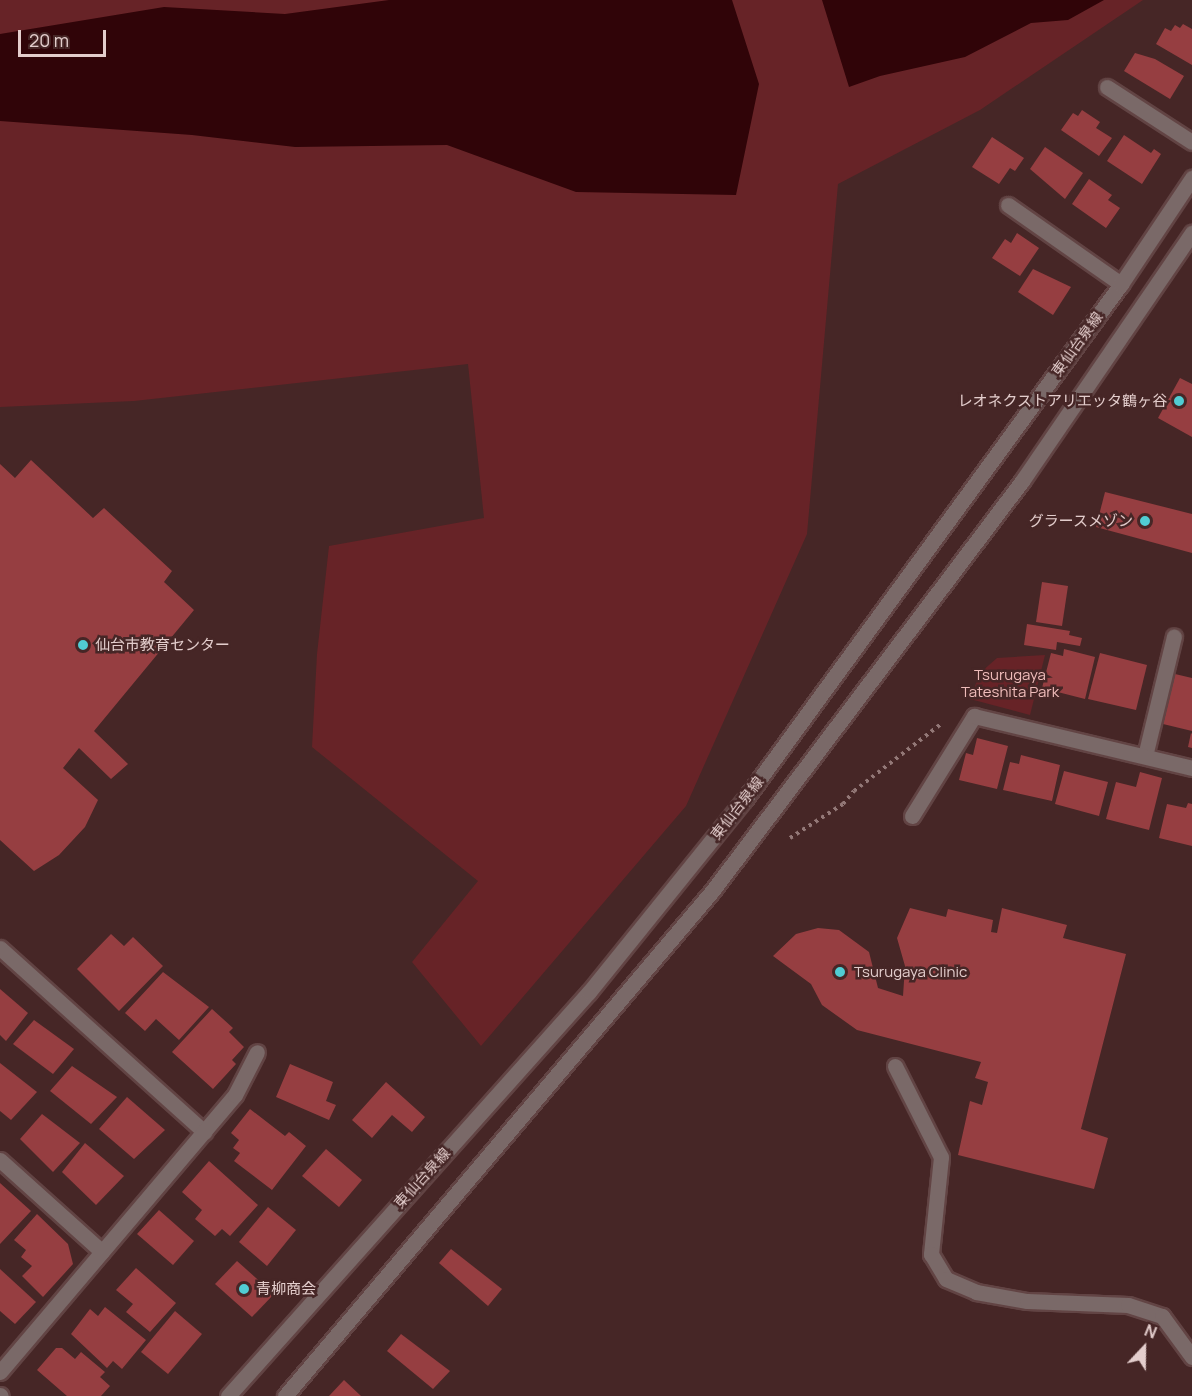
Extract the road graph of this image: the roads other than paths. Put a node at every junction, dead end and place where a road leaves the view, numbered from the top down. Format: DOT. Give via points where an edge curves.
graph roads {
  1 [pos="1107,87"];
  2 [pos="1192,142"];
  3 [pos="1192,178"];
  4 [pos="1008,205"];
  5 [pos="1192,233"];
  6 [pos="1121,284"];
  7 [pos="1174,636"];
  8 [pos="1145,756"];
  9 [pos="1192,768"];
  10 [pos="912,816"];
  11 [pos="0,948"];
  12 [pos="256,1052"];
  13 [pos="895,1066"];
  14 [pos="204,1132"];
  15 [pos="0,1160"];
  16 [pos="102,1252"];
  17 [pos="1192,1357"];
  18 [pos="0,1372"];
  19 [pos="228,1396"];
  20 [pos="285,1396"];
  1 -- 2 [label="street"];
  3 -- 6 [label="street, 東仙台泉線"];
  4 -- 6 [label="street"];
  5 -- 20 [label="street" via="1022,481 713,890 592,1039"];
  6 -- 19 [label="street, 東仙台泉線" via="745,799 589,992"];
  7 -- 8 [label="street"];
  8 -- 9 [label="street"];
  8 -- 10 [label="street" via="974,716"];
  11 -- 14 [label="street"];
  12 -- 14 [label="street" via="236,1095"];
  13 -- 17 [label="street" via="941,1157 931,1254 946,1279 976,1292 1027,1302 1128,1305 1162,1316"];
  14 -- 16 [label="street"];
  15 -- 16 [label="street"];
  16 -- 18 [label="street"];
}
